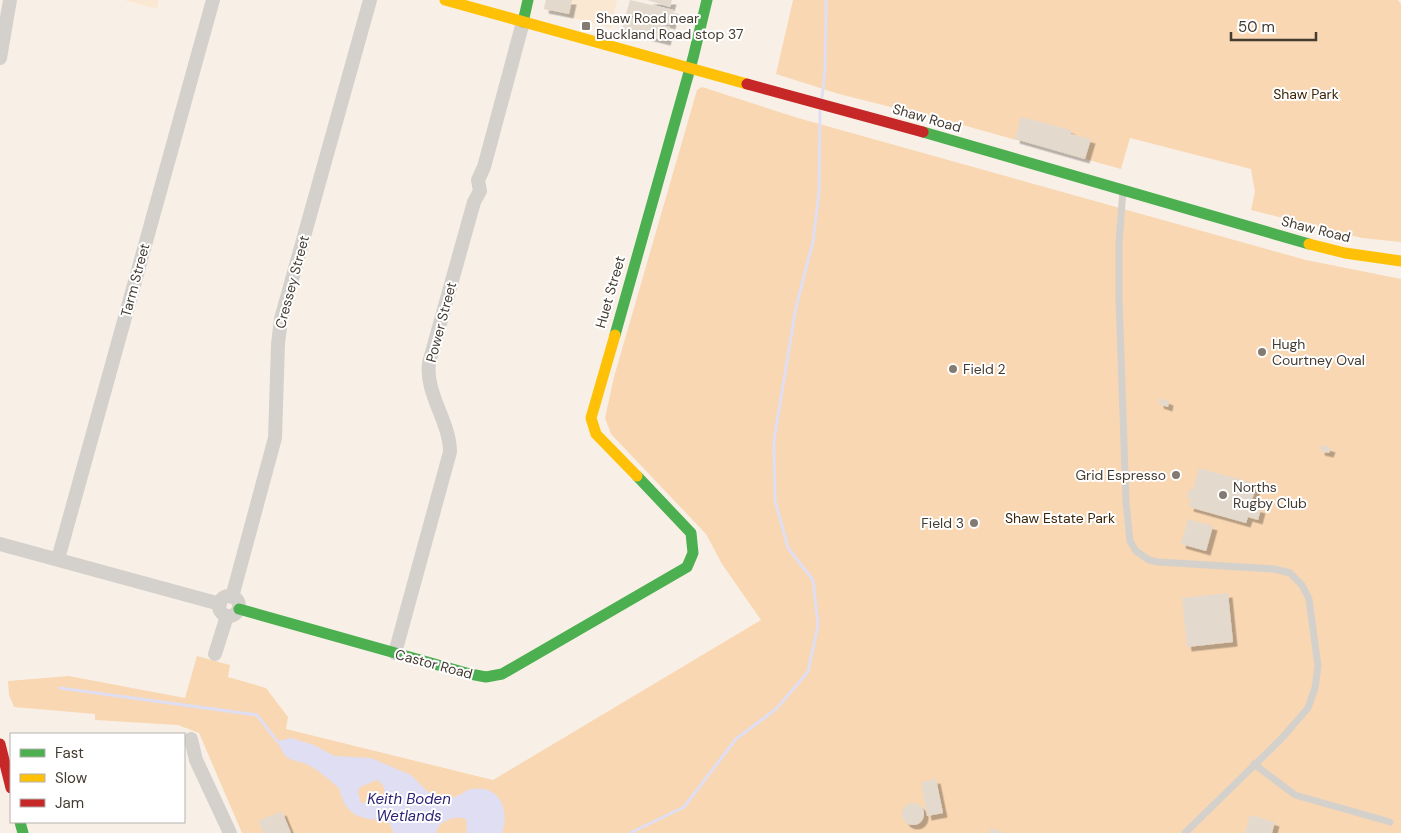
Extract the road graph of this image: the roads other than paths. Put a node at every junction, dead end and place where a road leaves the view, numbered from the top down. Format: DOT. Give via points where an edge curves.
graph roads {
  1 [pos="10,0"];
  2 [pos="213,0"];
  3 [pos="370,0"];
  4 [pos="445,0"];
  5 [pos="528,0"];
  6 [pos="707,0"];
  7 [pos="523,22"];
  8 [pos="0,58"];
  9 [pos="690,68"];
  10 [pos="1123,190"];
  11 [pos="1401,261"];
  12 [pos="0,544"];
  13 [pos="692,559"];
  14 [pos="58,560"];
  15 [pos="233,607"];
  16 [pos="395,653"];
  17 [pos="215,654"];
  18 [pos="191,739"];
  19 [pos="0,744"];
  20 [pos="2,759"];
  21 [pos="1254,764"];
  22 [pos="10,785"];
  23 [pos="1390,822"];
  24 [pos="230,833"];
  25 [pos="1185,833"];
  1 -- 8 [label="street"];
  2 -- 14 [label="street, Tarm Street"];
  3 -- 15 [label="street, Cressey Street" via="281,319 275,438"];
  4 -- 7 [label="street, Shaw Road"];
  5 -- 7 [label="street"];
  6 -- 9 [label="street, Huet Street"];
  7 -- 9 [label="street, Shaw Road"];
  7 -- 16 [label="street, Power Street" via="478,180 480,192 474,202 429,363 428,378 450,452"];
  9 -- 10 [label="street, Shaw Road"];
  9 -- 13 [label="street, Huet Street" via="591,422 600,439 691,533"];
  10 -- 11 [label="street, Shaw Road" via="1345,253"];
  10 -- 21 [label="lane" via="1119,299 1125,489 1130,541 1136,551 1158,562 1274,569 1290,573 1302,585 1309,599 1318,666 1315,688 1308,708"];
  12 -- 14 [label="street"];
  13 -- 16 [label="street, Castor Road" via="684,570 496,676 470,674"];
  14 -- 15 [label="street" via="220,604 221,613"];
  15 -- 16 [label="street, Castor Road"];
  15 -- 17 [label="street, Cressey Street"];
  18 -- 24 [label="street" via="196,760"];
  19 -- 20 [label="street"];
  20 -- 22 [label="street"];
  21 -- 23 [label="lane" via="1295,795"];
  21 -- 25 [label="lane"];
}
